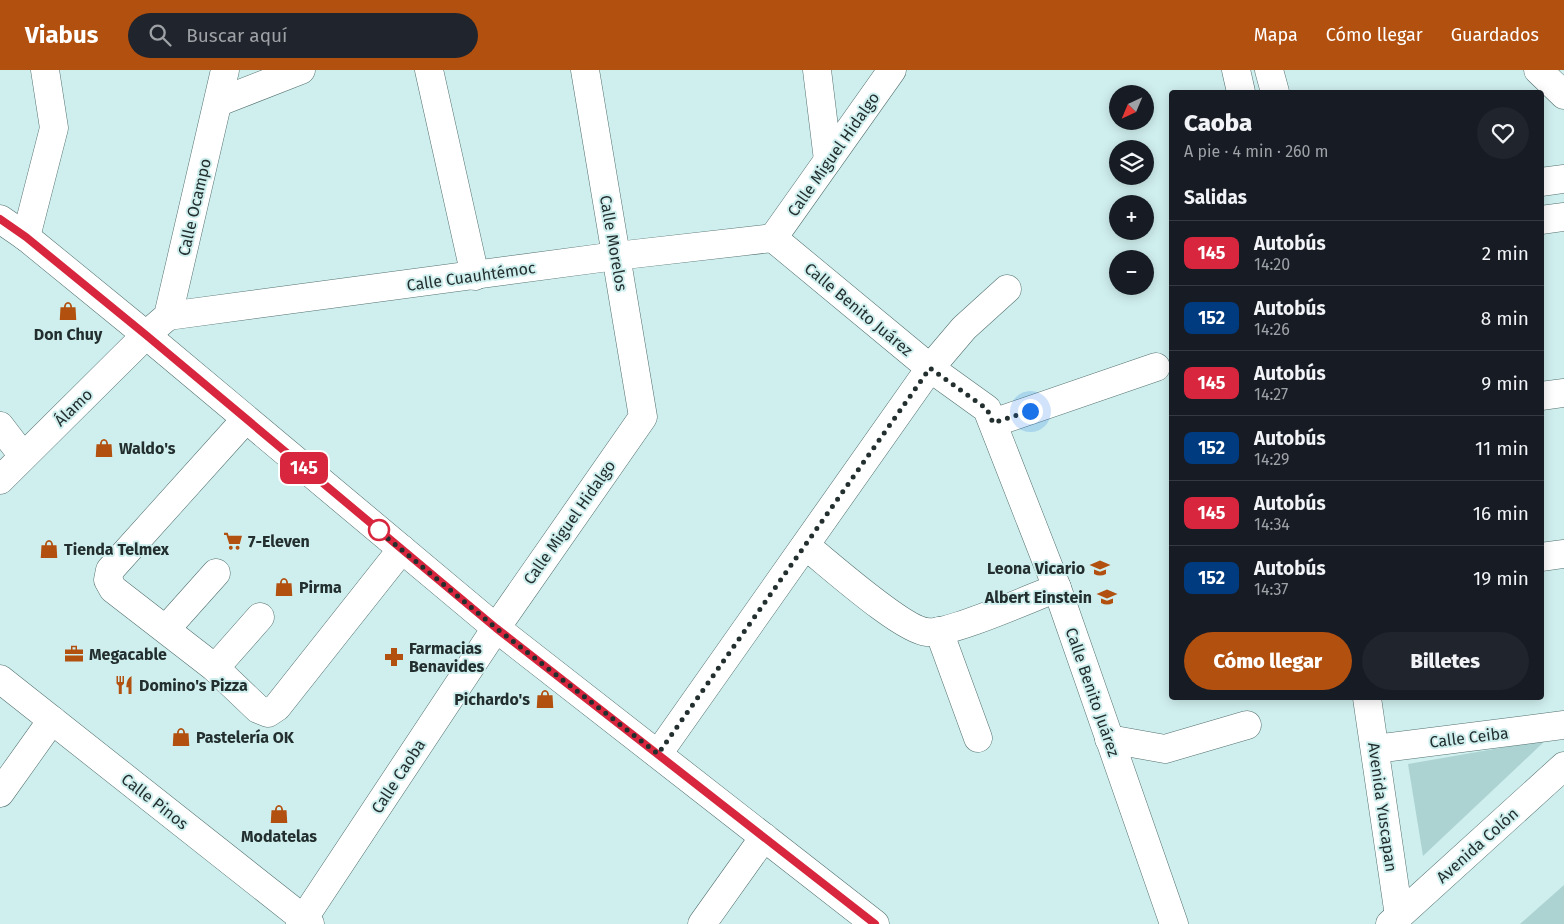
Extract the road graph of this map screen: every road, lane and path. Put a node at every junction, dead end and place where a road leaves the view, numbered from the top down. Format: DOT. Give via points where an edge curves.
graph roads {
  1 [pos="45,70"];
  2 [pos="225,70"];
  3 [pos="301,70"];
  4 [pos="429,70"];
  5 [pos="584,70"];
  6 [pos="817,70"];
  7 [pos="892,70"];
  8 [pos="1236,70"];
  9 [pos="1270,70"];
  10 [pos="1538,70"];
  11 [pos="1241,90"];
  12 [pos="1275,90"];
  13 [pos="1564,95"];
  14 [pos="218,102"];
  15 [pos="828,160"];
  16 [pos="1564,180"];
  17 [pos="1544,182"];
  18 [pos="1564,217"];
  19 [pos="0,219"];
  20 [pos="1544,220"];
  21 [pos="26,237"];
  22 [pos="773,238"];
  23 [pos="616,256"];
  24 [pos="475,276"];
  25 [pos="1006,289"];
  26 [pos="168,316"];
  27 [pos="146,335"];
  28 [pos="1156,367"];
  29 [pos="930,368"];
  30 [pos="1564,393"];
  31 [pos="1544,396"];
  32 [pos="643,417"];
  33 [pos="245,420"];
  34 [pos="993,423"];
  35 [pos="0,426"];
  36 [pos="22,456"];
  37 [pos="0,480"];
  38 [pos="806,546"];
  39 [pos="402,549"];
  40 [pos="1564,554"];
  41 [pos="1544,557"];
  42 [pos="216,573"];
  43 [pos="1057,588"];
  44 [pos="260,617"];
  45 [pos="496,628"];
  46 [pos="166,629"];
  47 [pos="938,631"];
  48 [pos="215,668"];
  49 [pos="0,679"];
  50 [pos="1367,700"];
  51 [pos="52,720"];
  52 [pos="1247,725"];
  53 [pos="1564,725"];
  54 [pos="978,738"];
  55 [pos="1109,739"];
  56 [pos="1375,749"];
  57 [pos="658,754"];
  58 [pos="1564,766"];
  59 [pos="0,794"];
  60 [pos="764,837"];
  61 [pos="1395,920"];
  62 [pos="305,922"];
  63 [pos="702,924"];
  64 [pos="875,924"];
  65 [pos="1174,924"];
  1 -- 21 [label="street" via="54,128"];
  2 -- 14 [label="street, Calle Ocampo"];
  3 -- 14 [label="street"];
  4 -- 24 [label="street"];
  5 -- 23 [label="street, Calle Morelos"];
  6 -- 15 [label="street"];
  7 -- 15 [label="street, Calle Miguel Hidalgo"];
  8 -- 11 [label="street"];
  9 -- 12 [label="street"];
  10 -- 13 [label="street"];
  14 -- 26 [label="street, Calle Ocampo"];
  15 -- 22 [label="street, Calle Miguel Hidalgo"];
  16 -- 17 [label="street"];
  18 -- 20 [label="street"];
  19 -- 21 [label="street"];
  21 -- 27 [label="street"];
  22 -- 23 [label="street, Calle Cuauhtémoc"];
  22 -- 29 [label="street, Calle Benito Juárez"];
  23 -- 24 [label="street, Calle Cuauhtémoc"];
  23 -- 32 [label="street, Calle Morelos"];
  24 -- 26 [label="street, Calle Cuauhtémoc"];
  25 -- 29 [label="street" via="964,328"];
  26 -- 27 [label="street"];
  27 -- 33 [label="street"];
  27 -- 36 [label="street, Álamo"];
  28 -- 34 [label="street"];
  29 -- 34 [label="street, Calle Benito Juárez" via="987,409"];
  29 -- 38 [label="street"];
  30 -- 31 [label="street"];
  32 -- 45 [label="street, Calle Miguel Hidalgo"];
  33 -- 39 [label="street"];
  33 -- 46 [label="street" via="110,570 108,580 113,589"];
  34 -- 43 [label="street, Calle Benito Juárez"];
  35 -- 36 [label="street"];
  36 -- 37 [label="street, Álamo"];
  38 -- 47 [label="street" via="905,625 927,632"];
  38 -- 57 [label="street"];
  39 -- 45 [label="street"];
  39 -- 48 [label="street" via="273,711 258,709"];
  40 -- 41 [label="street"];
  42 -- 46 [label="street"];
  43 -- 47 [label="street"];
  43 -- 55 [label="street, Calle Benito Juárez"];
  44 -- 48 [label="street"];
  45 -- 57 [label="street"];
  45 -- 62 [label="street, Calle Caoba"];
  46 -- 48 [label="street"];
  47 -- 54 [label="street"];
  49 -- 51 [label="street, Calle Pinos"];
  50 -- 56 [label="street, Avenida Yuscapan"];
  51 -- 59 [label="street"];
  51 -- 62 [label="street, Calle Pinos"];
  52 -- 55 [label="street" via="1165,749"];
  53 -- 56 [label="street, Calle Ceiba"];
  55 -- 65 [label="street, Calle Benito Juárez"];
  56 -- 61 [label="street, Avenida Yuscapan"];
  57 -- 60 [label="street"];
  58 -- 61 [label="street, Avenida Colón"];
  60 -- 63 [label="street"];
  60 -- 64 [label="street"];
}
